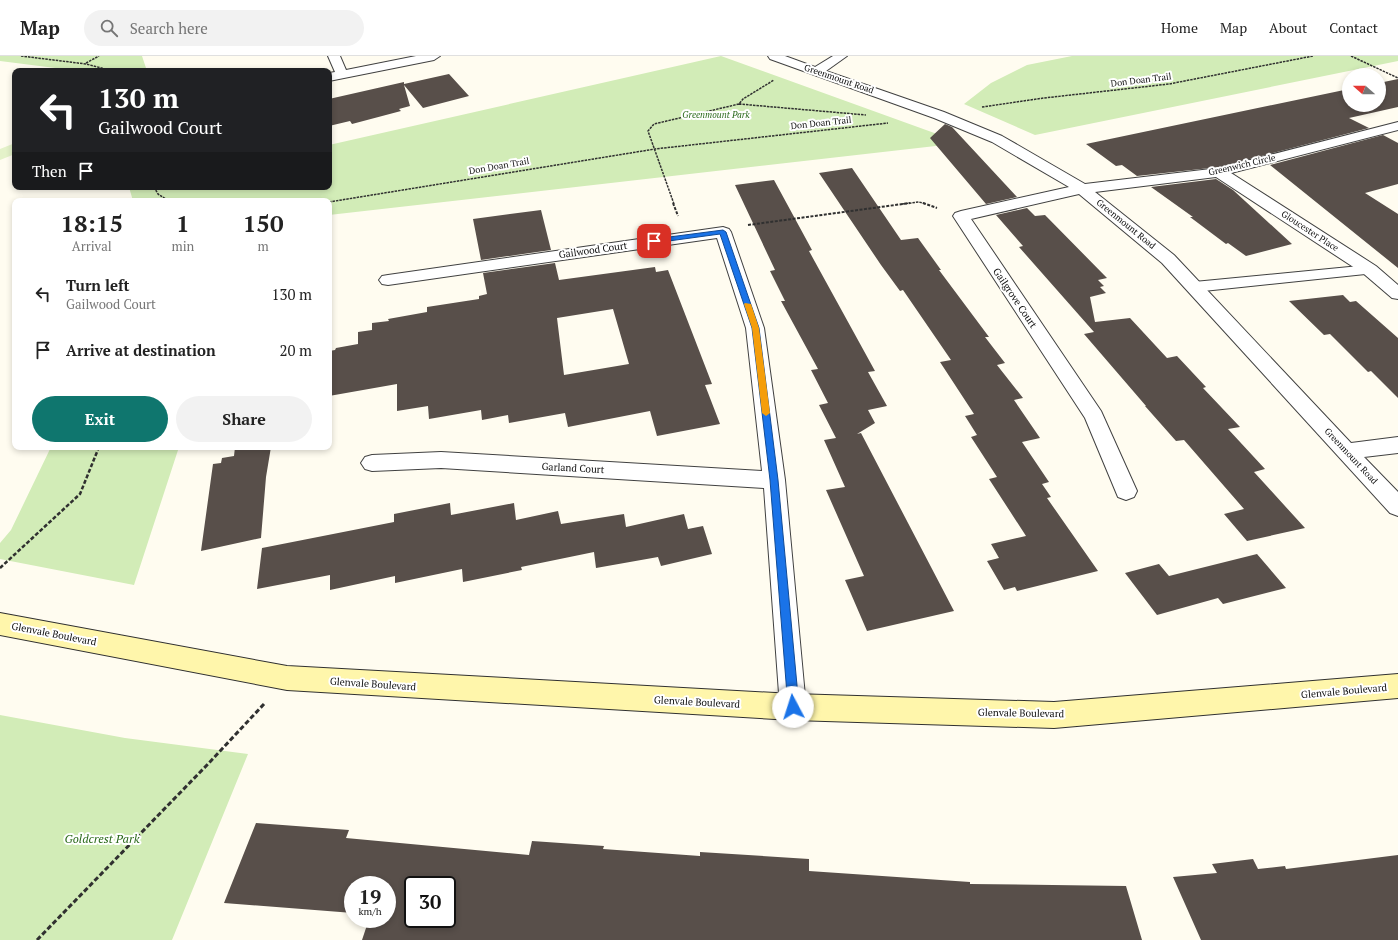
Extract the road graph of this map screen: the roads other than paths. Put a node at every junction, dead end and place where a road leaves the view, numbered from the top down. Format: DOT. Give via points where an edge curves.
graph roads {
  1 [pos="334,56"];
  2 [pos="434,56"];
  3 [pos="774,56"];
  4 [pos="842,56"];
  5 [pos="817,71"];
  6 [pos="342,74"];
  7 [pos="332,76"];
  8 [pos="1398,126"];
  9 [pos="1219,172"];
  10 [pos="1082,189"];
  11 [pos="1370,270"];
  12 [pos="388,280"];
  13 [pos="1194,287"];
  14 [pos="1398,294"];
  15 [pos="1398,445"];
  16 [pos="1347,451"];
  17 [pos="372,463"];
  18 [pos="774,480"];
  19 [pos="1126,491"];
  20 [pos="1398,507"];
  21 [pos="0,624"];
  22 [pos="1398,686"];
  23 [pos="793,707"];
  1 -- 6 [label="street"];
  2 -- 6 [label="street"];
  3 -- 5 [label="street, Greenmount Road"];
  4 -- 5 [label="street"];
  5 -- 10 [label="street, Greenmount Road" via="997,139"];
  6 -- 7 [label="street"];
  8 -- 9 [label="street, Greenwich Circle"];
  9 -- 10 [label="street, Greenwich Circle"];
  9 -- 11 [label="street, Gloucester Place"];
  10 -- 13 [label="street, Greenmount Road" via="1168,258"];
  10 -- 19 [label="street, Gailgrove Court" via="961,216 1094,416"];
  11 -- 13 [label="lane"];
  11 -- 14 [label="street, Gloucester Place"];
  12 -- 18 [label="street, Gailwood Court" via="723,232 755,328"];
  13 -- 16 [label="street, Greenmount Road"];
  15 -- 16 [label="street"];
  16 -- 20 [label="street, Greenmount Road"];
  17 -- 18 [label="street, Garland Court" via="441,460"];
  18 -- 23 [label="street"];
  21 -- 23 [label="street, Glenvale Boulevard" via="287,678"];
  22 -- 23 [label="street, Glenvale Boulevard" via="1054,715"];
}
